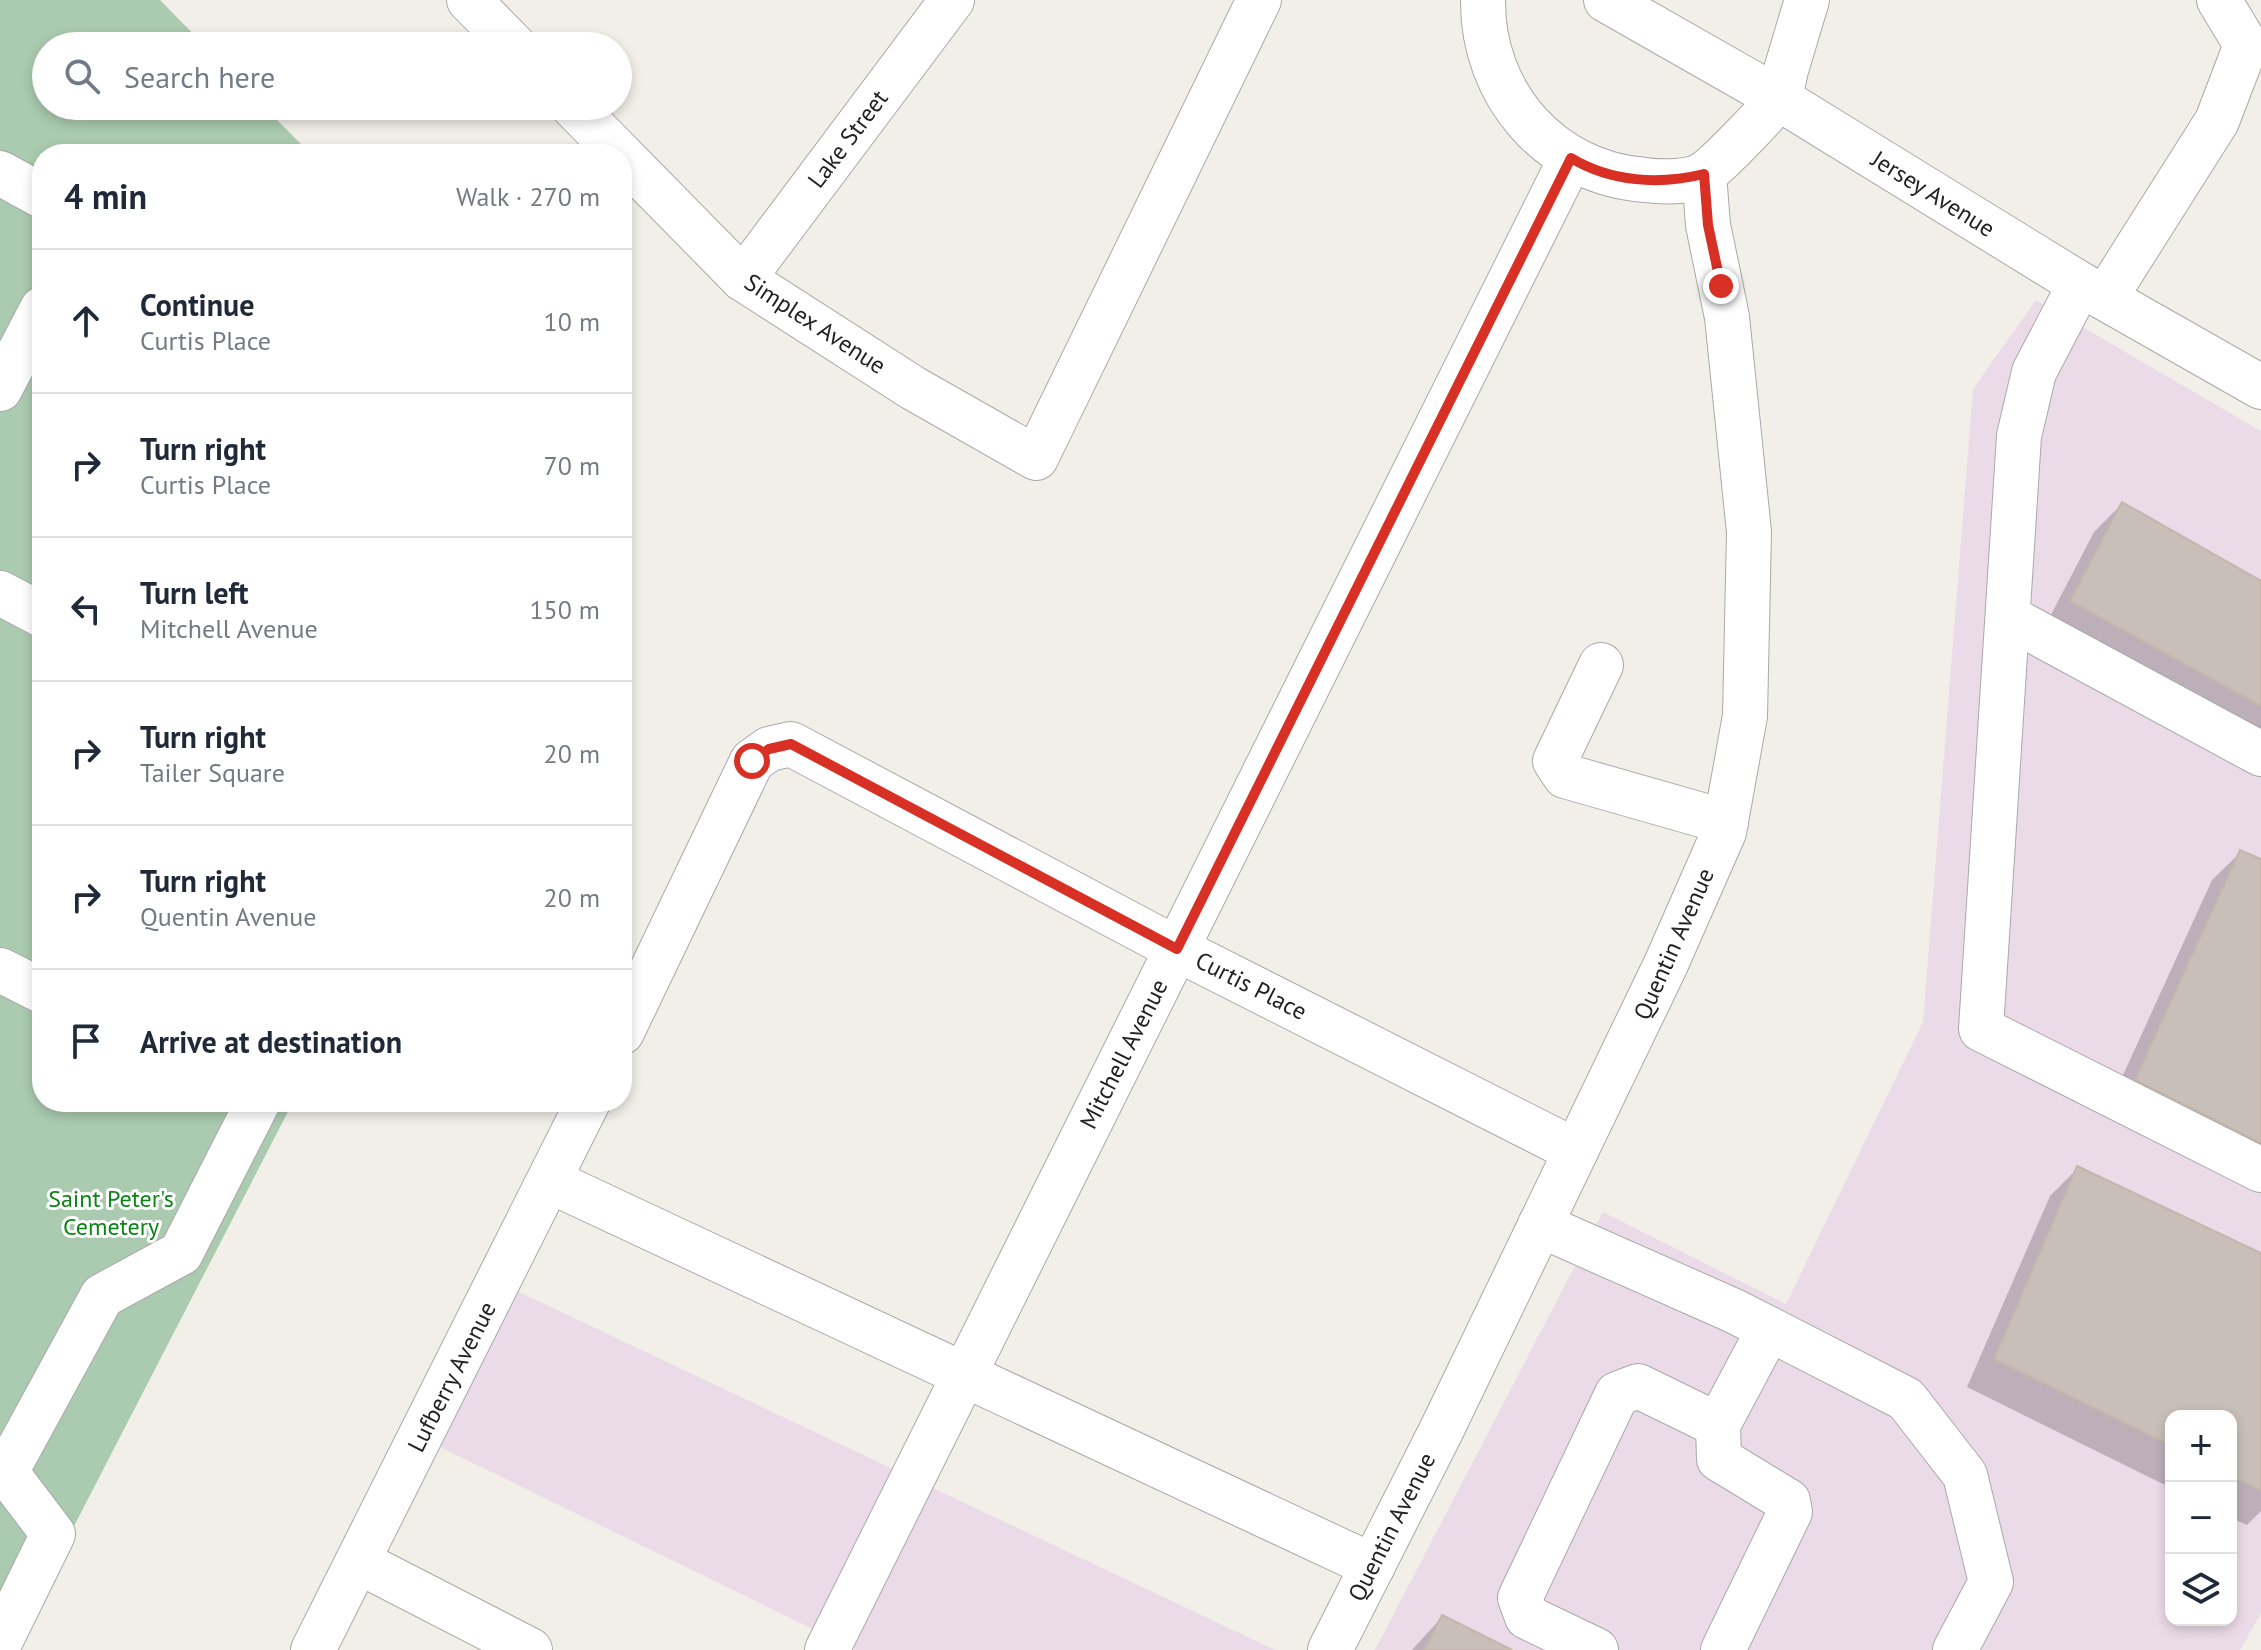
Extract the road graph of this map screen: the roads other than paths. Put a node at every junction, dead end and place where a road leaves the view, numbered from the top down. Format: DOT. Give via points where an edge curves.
graph roads {
  1 [pos="469,0"];
  2 [pos="952,0"];
  3 [pos="1259,0"];
  4 [pos="1483,0"];
  5 [pos="1606,0"];
  6 [pos="1807,0"];
  7 [pos="2219,0"];
  8 [pos="500,32"];
  9 [pos="1778,98"];
  10 [pos="587,120"];
  11 [pos="610,144"];
  12 [pos="1571,158"];
  13 [pos="632,166"];
  14 [pos="0,173"];
  15 [pos="1704,174"];
  16 [pos="32,191"];
  17 [pos="743,279"];
  18 [pos="2092,291"];
  19 [pos="32,328"];
  20 [pos="2261,387"];
  21 [pos="0,389"];
  22 [pos="0,593"];
  23 [pos="32,610"];
  24 [pos="2008,617"];
  25 [pos="1601,665"];
  26 [pos="2261,754"];
  27 [pos="1726,822"];
  28 [pos="1177,949"];
  29 [pos="0,970"];
  30 [pos="32,986"];
  31 [pos="632,1011"];
  32 [pos="253,1112"];
  33 [pos="583,1112"];
  34 [pos="1576,1151"];
  35 [pos="2261,1170"];
  36 [pos="550,1181"];
  37 [pos="1540,1225"];
  38 [pos="1769,1329"];
  39 [pos="964,1374"];
  40 [pos="1718,1425"];
  41 [pos="3,1470"];
  42 [pos="359,1562"];
  43 [pos="1373,1566"];
  44 [pos="0,1642"];
  45 [pos="313,1650"];
  46 [pos="530,1650"];
  47 [pos="827,1650"];
  48 [pos="1330,1650"];
  49 [pos="1596,1650"];
  50 [pos="1723,1650"];
  51 [pos="1955,1650"];
  1 -- 8 [label="street"];
  2 -- 17 [label="street, Lake Street"];
  3 -- 17 [label="street, Simplex Avenue" via="1036,458 913,388"];
  4 -- 12 [label="street" via="1487,45 1503,88 1529,125"];
  5 -- 9 [label="street, Jersey Avenue"];
  6 -- 9 [label="street"];
  7 -- 18 [label="street" via="2246,45 2217,121"];
  9 -- 15 [label="street"];
  9 -- 18 [label="street, Jersey Avenue"];
  10 -- 11 [label="street, Simplex Avenue"];
  12 -- 15 [label="street" via="1631,179"];
  12 -- 28 [label="street, Mitchell Avenue"];
  13 -- 17 [label="street, Simplex Avenue"];
  14 -- 16 [label="street"];
  15 -- 27 [label="street, Quentin Avenue" via="1708,225 1727,317 1749,532 1745,716"];
  18 -- 20 [label="street, Jersey Avenue"];
  18 -- 24 [label="street" via="2034,372 2019,436"];
  19 -- 21 [label="street"];
  22 -- 23 [label="street"];
  24 -- 26 [label="street"];
  24 -- 35 [label="street" via="1981,1029"];
  25 -- 27 [label="street" via="1555,761 1565,776"];
  27 -- 34 [label="street, Quentin Avenue" via="1666,964"];
  28 -- 31 [label="street, Curtis Place" via="791,744 769,749 752,761"];
  28 -- 34 [label="street, Curtis Place"];
  28 -- 39 [label="street, Mitchell Avenue"];
  29 -- 30 [label="street"];
  32 -- 41 [label="street" via="181,1253 102,1296"];
  33 -- 36 [label="street, Lufberry Avenue"];
  34 -- 37 [label="street, Quentin Avenue"];
  36 -- 39 [label="street"];
  36 -- 42 [label="street, Lufberry Avenue"];
  37 -- 38 [label="street"];
  37 -- 43 [label="street, Quentin Avenue"];
  38 -- 40 [label="street"];
  38 -- 51 [label="street" via="1906,1399 1965,1475 1991,1582"];
  39 -- 43 [label="street"];
  39 -- 47 [label="street, Mitchell Avenue"];
  40 -- 49 [label="street" via="1638,1386 1617,1394 1520,1598 1527,1617"];
  40 -- 50 [label="street" via="1719,1459 1788,1501 1790,1512"];
  41 -- 44 [label="street" via="53,1534"];
  42 -- 45 [label="street, Lufberry Avenue"];
  42 -- 46 [label="street"];
  43 -- 48 [label="street, Quentin Avenue"];
}
